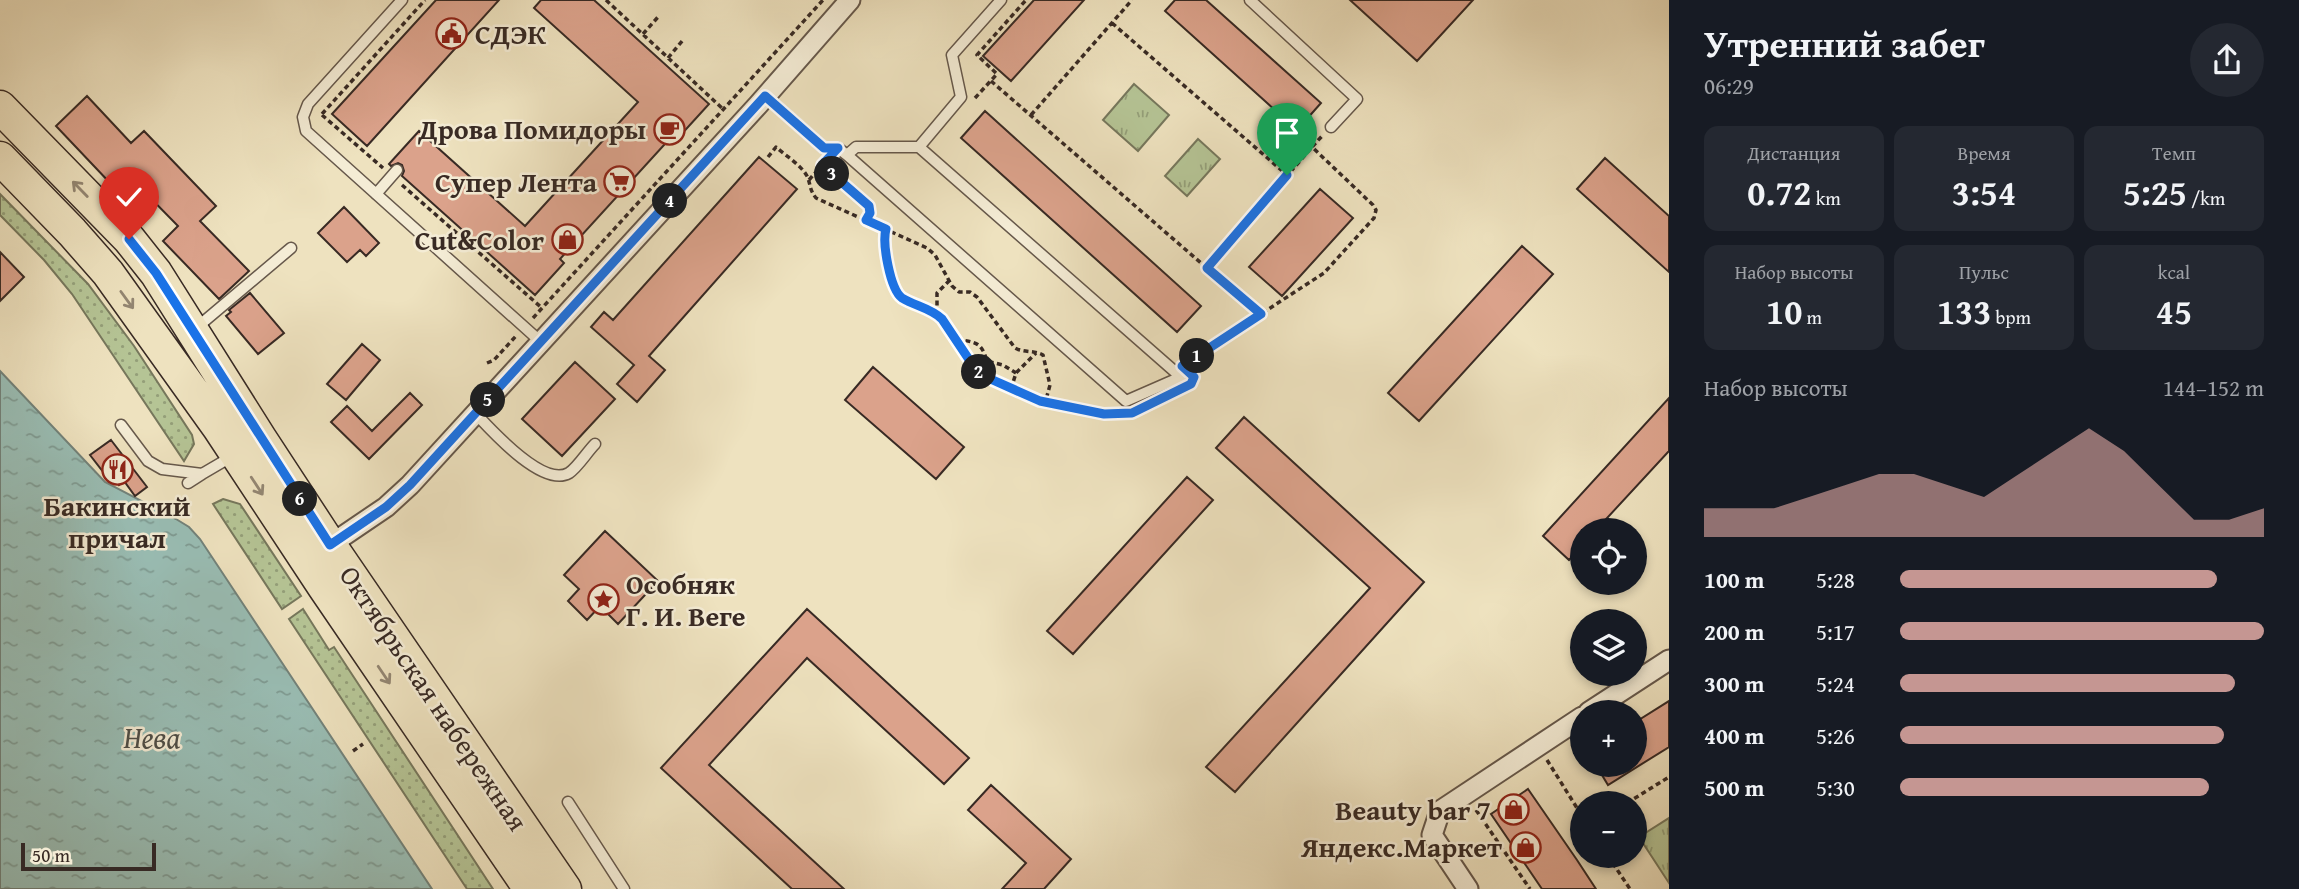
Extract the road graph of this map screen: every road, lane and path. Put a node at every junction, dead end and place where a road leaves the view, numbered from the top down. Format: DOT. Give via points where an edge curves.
graph roads {
  1 [pos="402,0"];
  2 [pos="425,0"];
  3 [pos="606,0"];
  4 [pos="822,0"];
  5 [pos="850,0"];
  6 [pos="1001,0"];
  7 [pos="1026,0"];
  8 [pos="1132,0"];
  9 [pos="1250,0"];
  10 [pos="658,18"];
  11 [pos="1112,23"];
  12 [pos="643,34"];
  13 [pos="684,40"];
  14 [pos="668,58"];
  15 [pos="991,81"];
  16 [pos="765,96"];
  17 [pos="974,99"];
  18 [pos="0,107"];
  19 [pos="723,110"];
  20 [pos="322,115"];
  21 [pos="1031,115"];
  22 [pos="1331,127"];
  23 [pos="306,131"];
  24 [pos="1314,132"];
  25 [pos="1321,138"];
  26 [pos="919,147"];
  27 [pos="1312,147"];
  28 [pos="838,148"];
  29 [pos="847,155"];
  30 [pos="768,157"];
  31 [pos="0,158"];
  32 [pos="822,165"];
  33 [pos="394,173"];
  34 [pos="1287,175"];
  35 [pos="809,180"];
  36 [pos="376,194"];
  37 [pos="866,220"];
  38 [pos="886,229"];
  39 [pos="291,248"];
  40 [pos="1207,268"];
  41 [pos="949,281"];
  42 [pos="542,308"];
  43 [pos="937,314"];
  44 [pos="1261,314"];
  45 [pos="525,327"];
  46 [pos="192,332"];
  47 [pos="955,339"];
  48 [pos="541,342"];
  49 [pos="1037,352"];
  50 [pos="487,363"];
  51 [pos="1188,371"];
  52 [pos="1016,373"];
  53 [pos="1011,389"];
  54 [pos="1040,401"];
  55 [pos="476,414"];
  56 [pos="1123,414"];
  57 [pos="121,425"];
  58 [pos="594,444"];
  59 [pos="236,454"];
  60 [pos="202,474"];
  61 [pos="188,483"];
  62 [pos="330,545"];
  63 [pos="1669,660"];
  64 [pos="1608,700"];
  65 [pos="1570,725"];
  66 [pos="363,744"];
  67 [pos="353,751"];
  68 [pos="1544,755"];
  69 [pos="1669,777"];
  70 [pos="1646,791"];
  71 [pos="1570,797"];
  72 [pos="1470,801"];
  73 [pos="568,802"];
  74 [pos="1616,868"];
  75 [pos="530,889"];
  76 [pos="565,889"];
  77 [pos="624,889"];
  78 [pos="1468,889"];
  79 [pos="1530,889"];
  80 [pos="1630,889"];
  1 -- 23 [label="lane" via="308,104 303,117"];
  2 -- 20 [label="path"];
  3 -- 12 [label="path"];
  4 -- 19 [label="path"];
  5 -- 16 [label="street"];
  6 -- 26 [label="lane" via="951,55 961,97"];
  7 -- 15 [label="path" via="977,55 997,74"];
  8 -- 11 [label="path"];
  9 -- 22 [label="lane" via="1357,99"];
  10 -- 12 [label="path"];
  11 -- 21 [label="path"];
  11 -- 34 [label="path"];
  12 -- 14 [label="path"];
  13 -- 14 [label="path"];
  14 -- 19 [label="path"];
  15 -- 17 [label="path"];
  15 -- 21 [label="path"];
  16 -- 28 [label="lane" via="824,148"];
  16 -- 48 [label="street"];
  46 -- 18 [label="main road, Октябрьская набережная, one-way" via="129,239"];
  19 -- 42 [label="path"];
  20 -- 23 [label="path"];
  20 -- 33 [label="path"];
  21 -- 40 [label="path"];
  22 -- 25 [label="path"];
  23 -- 36 [label="lane"];
  24 -- 25 [label="path"];
  25 -- 27 [label="path"];
  26 -- 29 [label="lane" via="856,147"];
  26 -- 29 [label="lane" via="1181,377 1126,401"];
  27 -- 34 [label="path"];
  27 -- 44 [label="path" via="1374,205 1374,218 1324,273"];
  28 -- 29 [label="lane"];
  28 -- 32 [label="path"];
  30 -- 35 [label="path" via="776,147"];
  31 -- 59 [label="main road, Октябрьская набережная, one-way" via="108,273"];
  32 -- 35 [label="path"];
  32 -- 37 [label="path" via="869,206"];
  33 -- 36 [label="lane"];
  33 -- 42 [label="path"];
  34 -- 40 [label="path"];
  35 -- 37 [label="path" via="816,198"];
  36 -- 45 [label="lane"];
  37 -- 38 [label="path"];
  38 -- 41 [label="path" via="927,248"];
  38 -- 43 [label="path" via="883,242 896,291"];
  39 -- 46 [label="lane"];
  40 -- 44 [label="path"];
  41 -- 43 [label="path" via="937,293"];
  41 -- 49 [label="path" via="959,292 977,297 1015,348"];
  42 -- 45 [label="path"];
  43 -- 47 [label="path"];
  44 -- 51 [label="path" via="1182,366"];
  45 -- 48 [label="lane"];
  45 -- 50 [label="path"];
  46 -- 62 [label="main road, Октябрьская набережная"];
  47 -- 52 [label="path" via="979,344 987,360"];
  47 -- 53 [label="path" via="976,370"];
  48 -- 55 [label="street"];
  49 -- 52 [label="path"];
  49 -- 54 [label="path" via="1043,355 1050,385"];
  52 -- 53 [label="path"];
  53 -- 54 [label="path"];
  54 -- 56 [label="path"];
  55 -- 58 [label="lane" via="528,463 556,476 568,473"];
  55 -- 62 [label="street" via="394,500"];
  57 -- 60 [label="lane" via="148,461 162,469"];
  59 -- 60 [label="lane"];
  59 -- 75 [label="main road, Октябрьская набережная, one-way"];
  60 -- 61 [label="lane"];
  62 -- 76 [label="main road, Октябрьская набережная"];
  63 -- 64 [label="street"];
  65 -- 78 [label="street" via="1440,811 1432,835"];
  66 -- 67 [label="path"];
  68 -- 71 [label="path"];
  69 -- 70 [label="path"];
  72 -- 79 [label="path"];
  73 -- 77 [label="lane"];
  74 -- 80 [label="path"];
}
